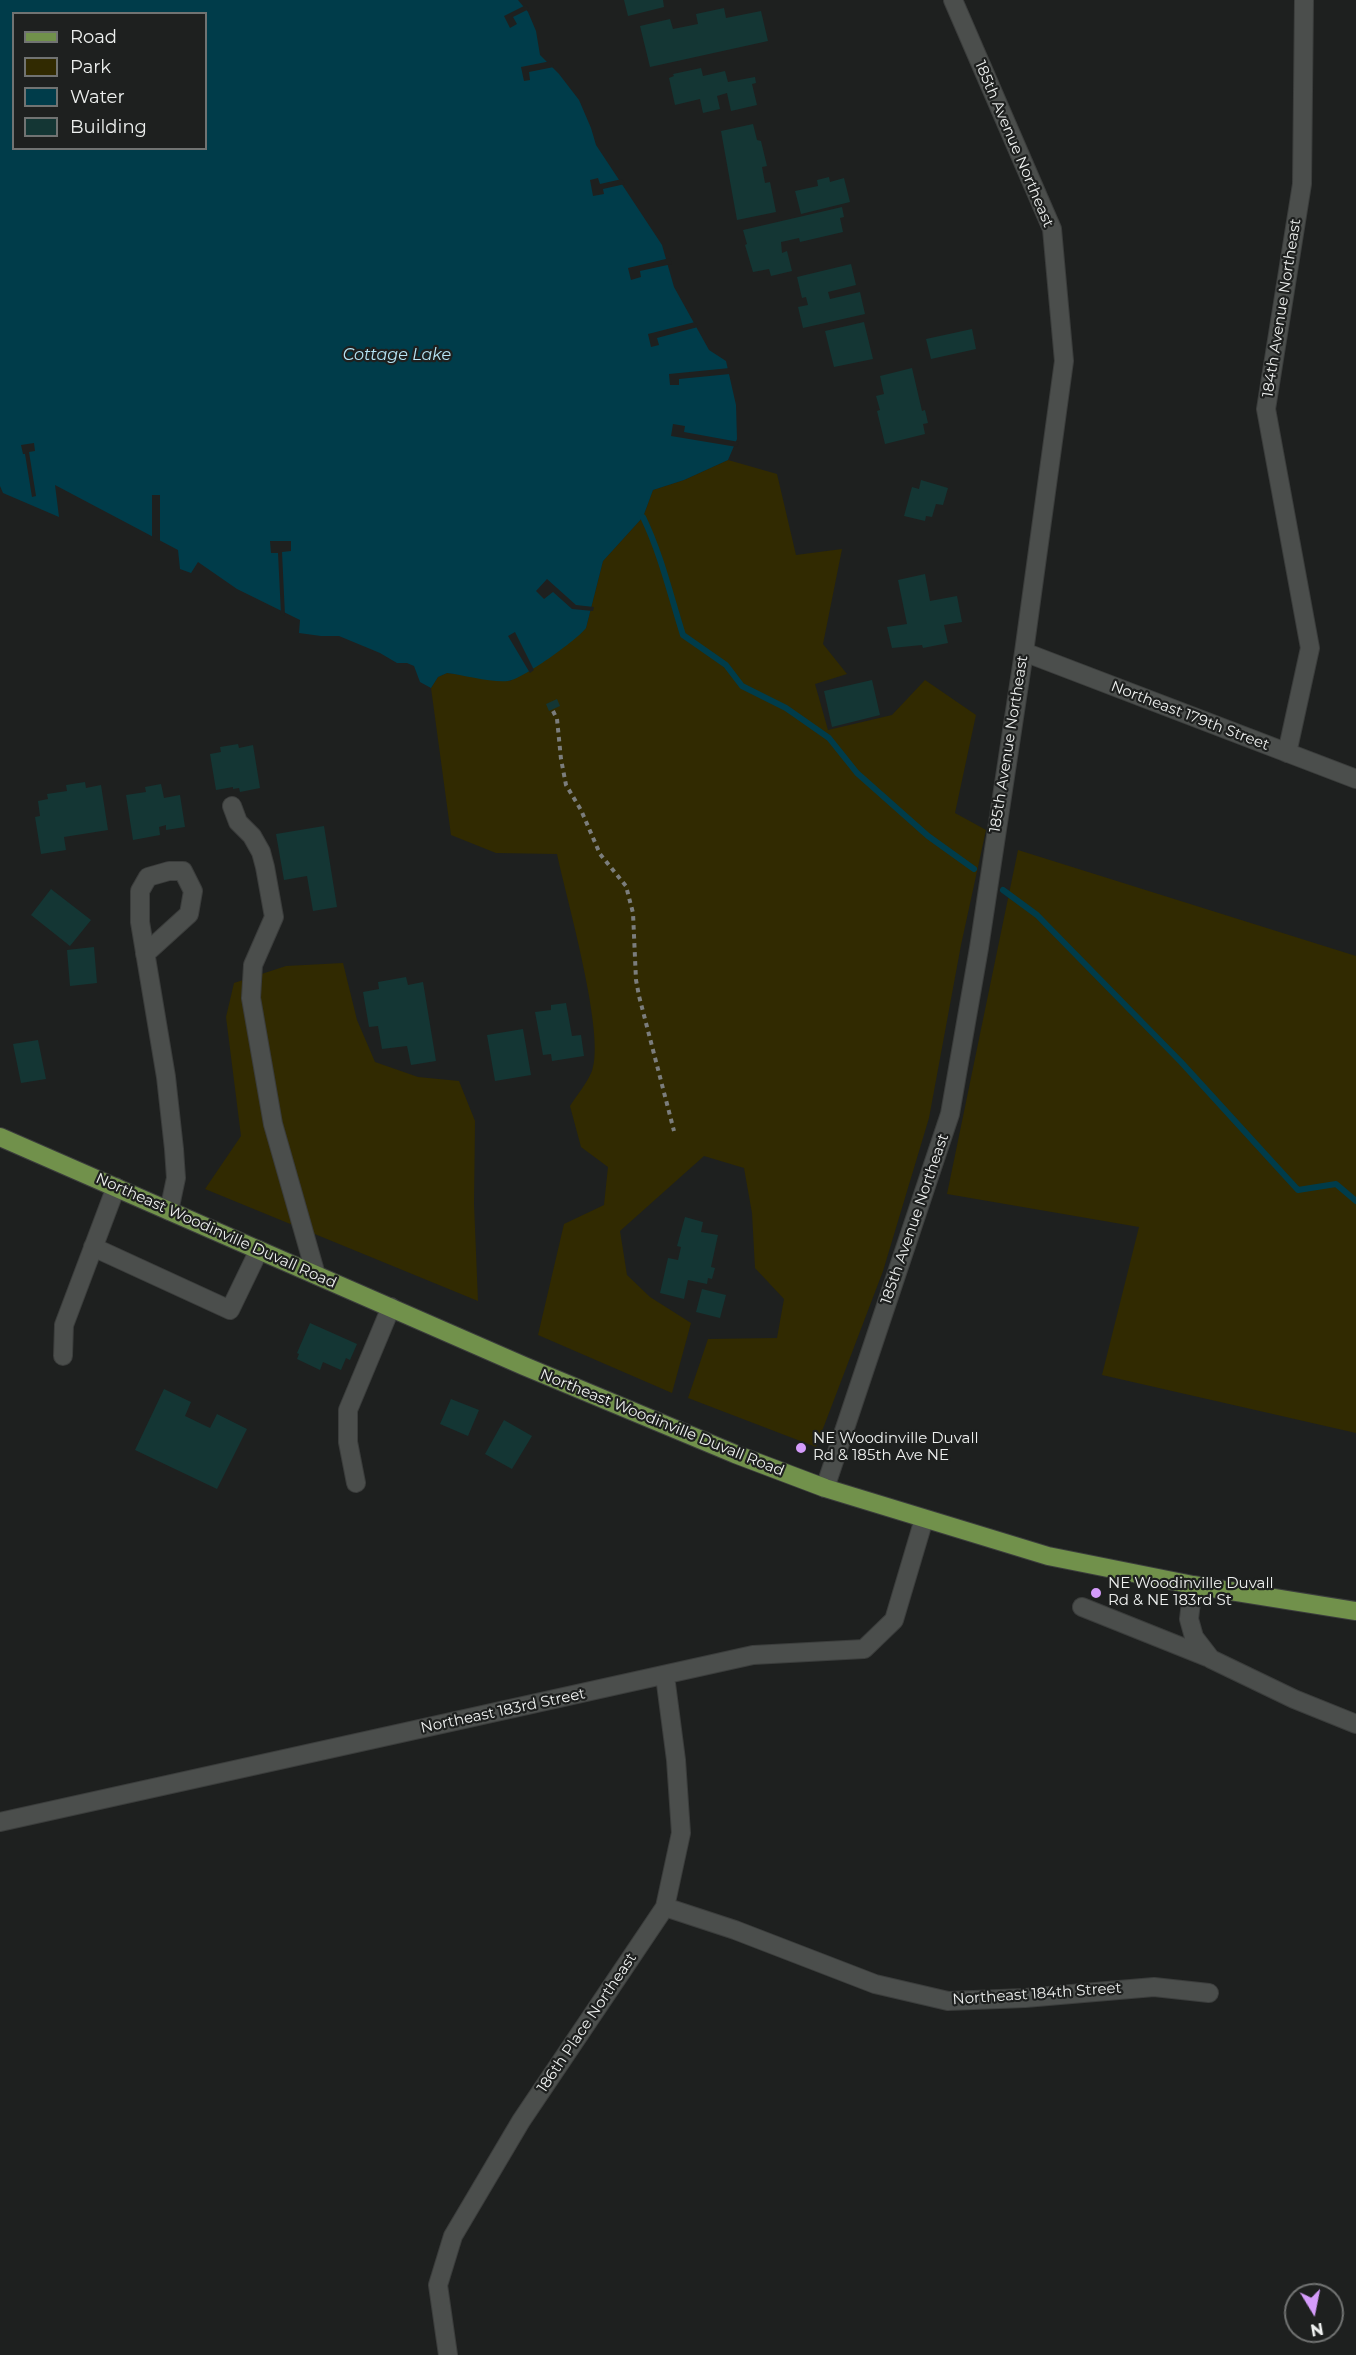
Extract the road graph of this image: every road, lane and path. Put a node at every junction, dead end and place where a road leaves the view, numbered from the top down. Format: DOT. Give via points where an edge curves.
graph roads {
  1 [pos="953,0"];
  2 [pos="1304,0"];
  3 [pos="1024,652"];
  4 [pos="553,711"];
  5 [pos="1287,753"];
  6 [pos="1356,779"];
  7 [pos="232,806"];
  8 [pos="146,954"];
  9 [pos="675,1131"];
  10 [pos="0,1137"];
  11 [pos="116,1187"];
  12 [pos="170,1210"];
  13 [pos="93,1247"];
  14 [pos="259,1250"];
  15 [pos="316,1275"];
  16 [pos="391,1307"];
  17 [pos="63,1356"];
  18 [pos="356,1484"];
  19 [pos="825,1488"];
  20 [pos="924,1519"];
  21 [pos="1193,1585"];
  22 [pos="1082,1607"];
  23 [pos="1356,1611"];
  24 [pos="1211,1659"];
  25 [pos="664,1676"];
  26 [pos="1356,1724"];
  27 [pos="0,1822"];
  28 [pos="665,1907"];
  29 [pos="1209,1993"];
  30 [pos="448,2355"];
  1 -- 3 [label="street, 185th Avenue Northeast" via="1052,229 1064,361"];
  2 -- 5 [label="street, 184th Avenue Northeast" via="1302,184 1266,409 1310,648"];
  3 -- 5 [label="street, Northeast 179th Street"];
  3 -- 19 [label="street, 185th Avenue Northeast" via="950,1114"];
  4 -- 9 [label="path" via="566,785 600,854 626,886 633,913 639,996"];
  5 -- 6 [label="street, Northeast 179th Street"];
  7 -- 15 [label="street" via="238,822 261,852 265,867 273,916 253,965 251,998 273,1124"];
  8 -- 12 [label="street" via="174,1149 176,1178"];
  10 -- 11 [label="main road, Northeast Woodinville Duvall Road"];
  11 -- 12 [label="main road, Northeast Woodinville Duvall Road"];
  11 -- 13 [label="street"];
  12 -- 14 [label="main road, Northeast Woodinville Duvall Road"];
  13 -- 14 [label="street" via="231,1310"];
  13 -- 17 [label="street" via="64,1325"];
  14 -- 15 [label="main road, Northeast Woodinville Duvall Road"];
  15 -- 16 [label="main road, Northeast Woodinville Duvall Road"];
  16 -- 18 [label="street" via="348,1410 348,1442"];
  16 -- 19 [label="main road, Northeast Woodinville Duvall Road" via="641,1416"];
  19 -- 20 [label="main road, Northeast Woodinville Duvall Road"];
  20 -- 21 [label="main road, Northeast Woodinville Duvall Road" via="1048,1556"];
  20 -- 25 [label="street, Northeast 183rd Street" via="894,1620 864,1649 753,1655"];
  21 -- 23 [label="main road, Northeast Woodinville Duvall Road"];
  21 -- 24 [label="street" via="1189,1619 1194,1637"];
  22 -- 24 [label="street"];
  24 -- 26 [label="street"];
  25 -- 27 [label="street, Northeast 183rd Street"];
  25 -- 28 [label="street, 186th Place Northeast" via="681,1833"];
  28 -- 29 [label="street, Northeast 184th Street" via="875,1984 948,2001 1154,1987"];
  28 -- 30 [label="street, 186th Place Northeast" via="521,2121 453,2236 438,2285"];
}
